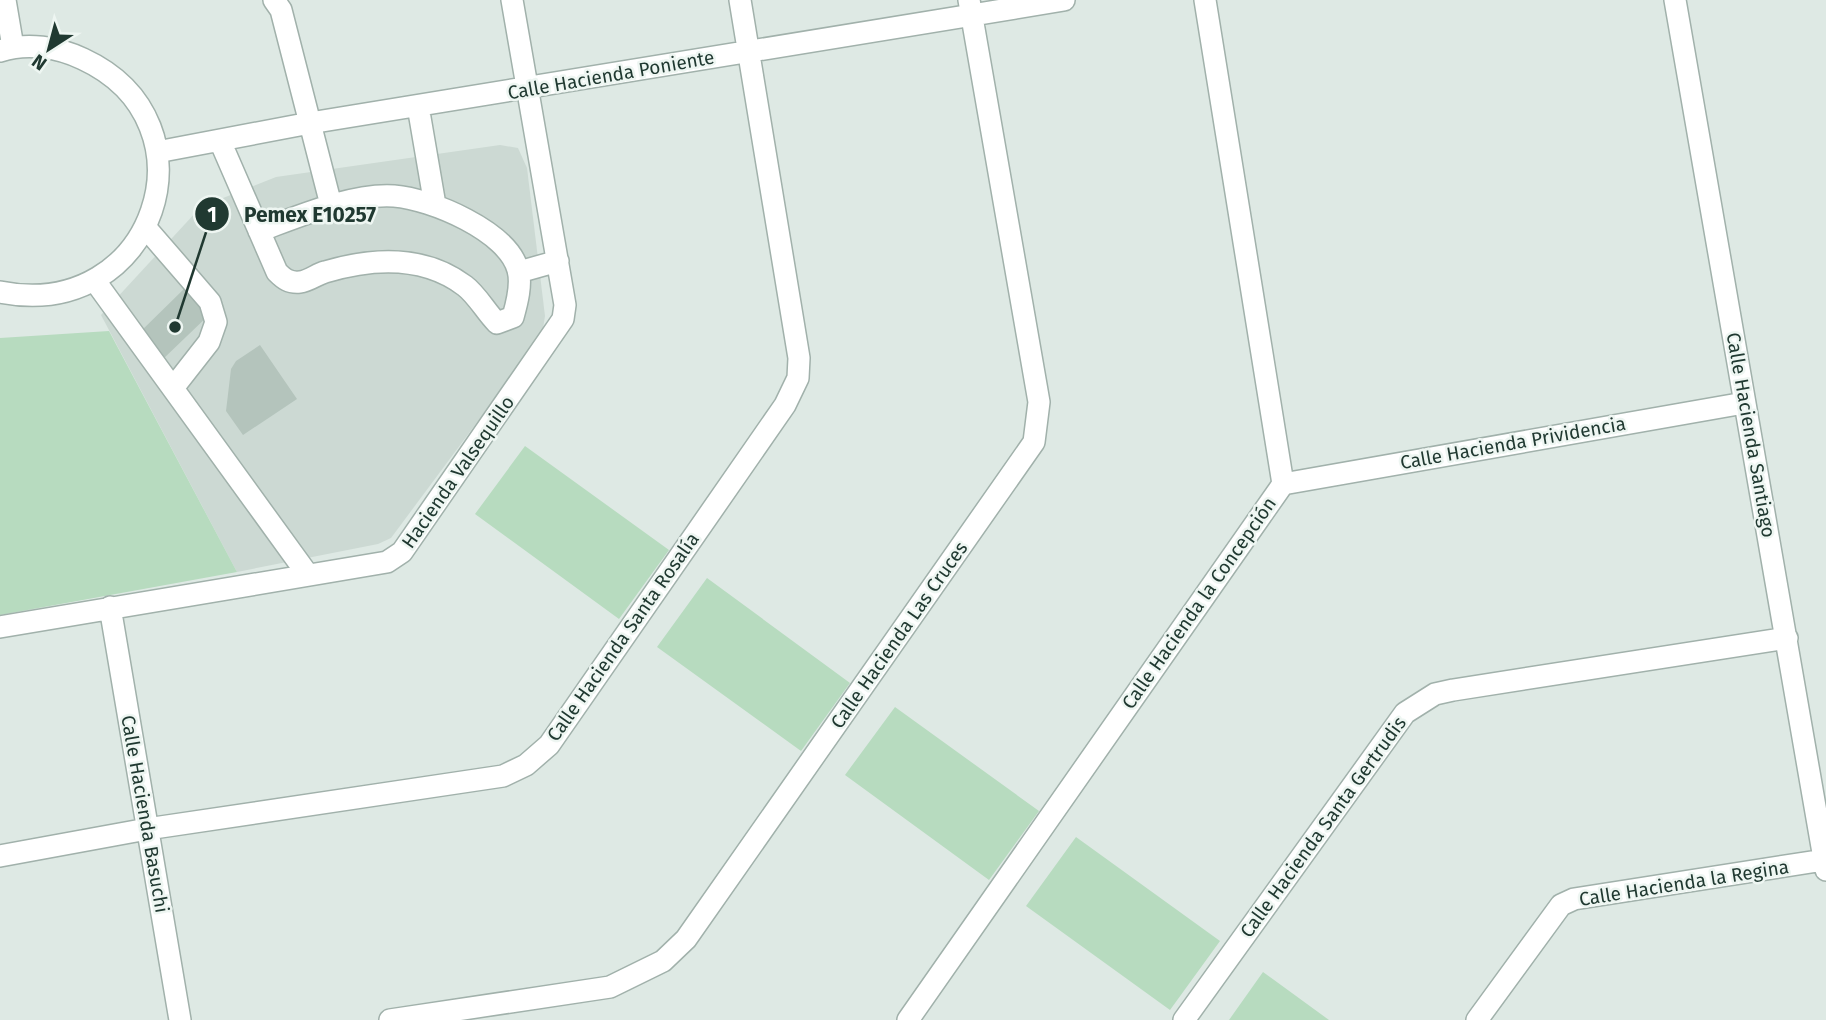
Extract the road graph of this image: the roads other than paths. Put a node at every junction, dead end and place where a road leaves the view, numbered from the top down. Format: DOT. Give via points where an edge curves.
graph roads {
  1 [pos="5,0"];
  2 [pos="274,0"];
  3 [pos="512,0"];
  4 [pos="740,0"];
  5 [pos="1064,0"];
  6 [pos="1205,0"];
  7 [pos="1675,0"];
  8 [pos="970,8"];
  9 [pos="6,49"];
  10 [pos="749,52"];
  11 [pos="527,90"];
  12 [pos="418,106"];
  13 [pos="310,123"];
  14 [pos="220,141"];
  15 [pos="158,152"];
  16 [pos="331,205"];
  17 [pos="435,205"];
  18 [pos="146,228"];
  19 [pos="259,231"];
  20 [pos="558,261"];
  21 [pos="519,272"];
  22 [pos="95,281"];
  23 [pos="0,292"];
  24 [pos="173,388"];
  25 [pos="1744,403"];
  26 [pos="1283,484"];
  27 [pos="308,575"];
  28 [pos="110,607"];
  29 [pos="0,627"];
  30 [pos="1787,638"];
  31 [pos="148,829"];
  32 [pos="0,856"];
  33 [pos="1825,865"];
  34 [pos="180,1020"];
  35 [pos="390,1020"];
  36 [pos="908,1020"];
  37 [pos="1184,1020"];
  38 [pos="1477,1020"];
  1 -- 9 [label="street"];
  2 -- 13 [label="street" via="281,10"];
  3 -- 11 [label="street, Hacienda Valsequillo"];
  4 -- 10 [label="street, Calle Hacienda Santa Rosalía"];
  5 -- 8 [label="street, Calle Hacienda Poniente"];
  6 -- 26 [label="street, Calle Hacienda la Concepción"];
  7 -- 25 [label="street, Calle Hacienda Santiago"];
  8 -- 10 [label="street, Calle Hacienda Poniente"];
  8 -- 35 [label="street, Calle Hacienda Las Cruces" via="1039,402 1034,442 686,939 663,961 610,986"];
  9 -- 15 [label="street" via="62,49 107,70 140,106"];
  10 -- 11 [label="street, Calle Hacienda Poniente"];
  10 -- 31 [label="street, Calle Hacienda Santa Rosalía" via="799,358 798,378 785,405 549,745 526,765 503,776"];
  11 -- 12 [label="street, Calle Hacienda Poniente"];
  11 -- 20 [label="street, Hacienda Valsequillo"];
  12 -- 13 [label="street, Calle Hacienda Poniente"];
  12 -- 17 [label="street"];
  13 -- 14 [label="street, Calle Hacienda Poniente"];
  13 -- 16 [label="street"];
  14 -- 15 [label="street, Calle Hacienda Poniente"];
  14 -- 19 [label="street"];
  15 -- 18 [label="street" via="157,191"];
  16 -- 17 [label="street" via="392,196"];
  16 -- 19 [label="street"];
  17 -- 21 [label="street" via="491,234 513,257"];
  18 -- 22 [label="street" via="122,260"];
  18 -- 24 [label="street" via="210,302 216,322 209,342"];
  19 -- 21 [label="street" via="277,272 287,281 302,282 323,272 382,260 406,261 439,271 467,287 497,323 513,317"];
  20 -- 21 [label="street"];
  20 -- 27 [label="street, Hacienda Valsequillo" via="565,304 560,327 402,552 394,560"];
  22 -- 23 [label="street" via="62,294 27,297"];
  22 -- 24 [label="street"];
  24 -- 27 [label="street"];
  25 -- 26 [label="street, Calle Hacienda Prividencia"];
  25 -- 30 [label="street, Calle Hacienda Santiago"];
  26 -- 36 [label="street, Calle Hacienda la Concepción"];
  27 -- 28 [label="street, Hacienda Valsequillo"];
  28 -- 29 [label="street, Hacienda Valsequillo"];
  28 -- 31 [label="street, Calle Hacienda Basuchi"];
  30 -- 33 [label="street, Calle Hacienda Santiago"];
  30 -- 37 [label="street, Calle Hacienda Santa Gertrudis" via="1452,690 1416,703"];
  31 -- 32 [label="street, Calle Hacienda Santa Rosalía"];
  31 -- 34 [label="street, Calle Hacienda Basuchi"];
  33 -- 38 [label="street, Calle Hacienda la Regina" via="1574,899 1561,905"];
}
